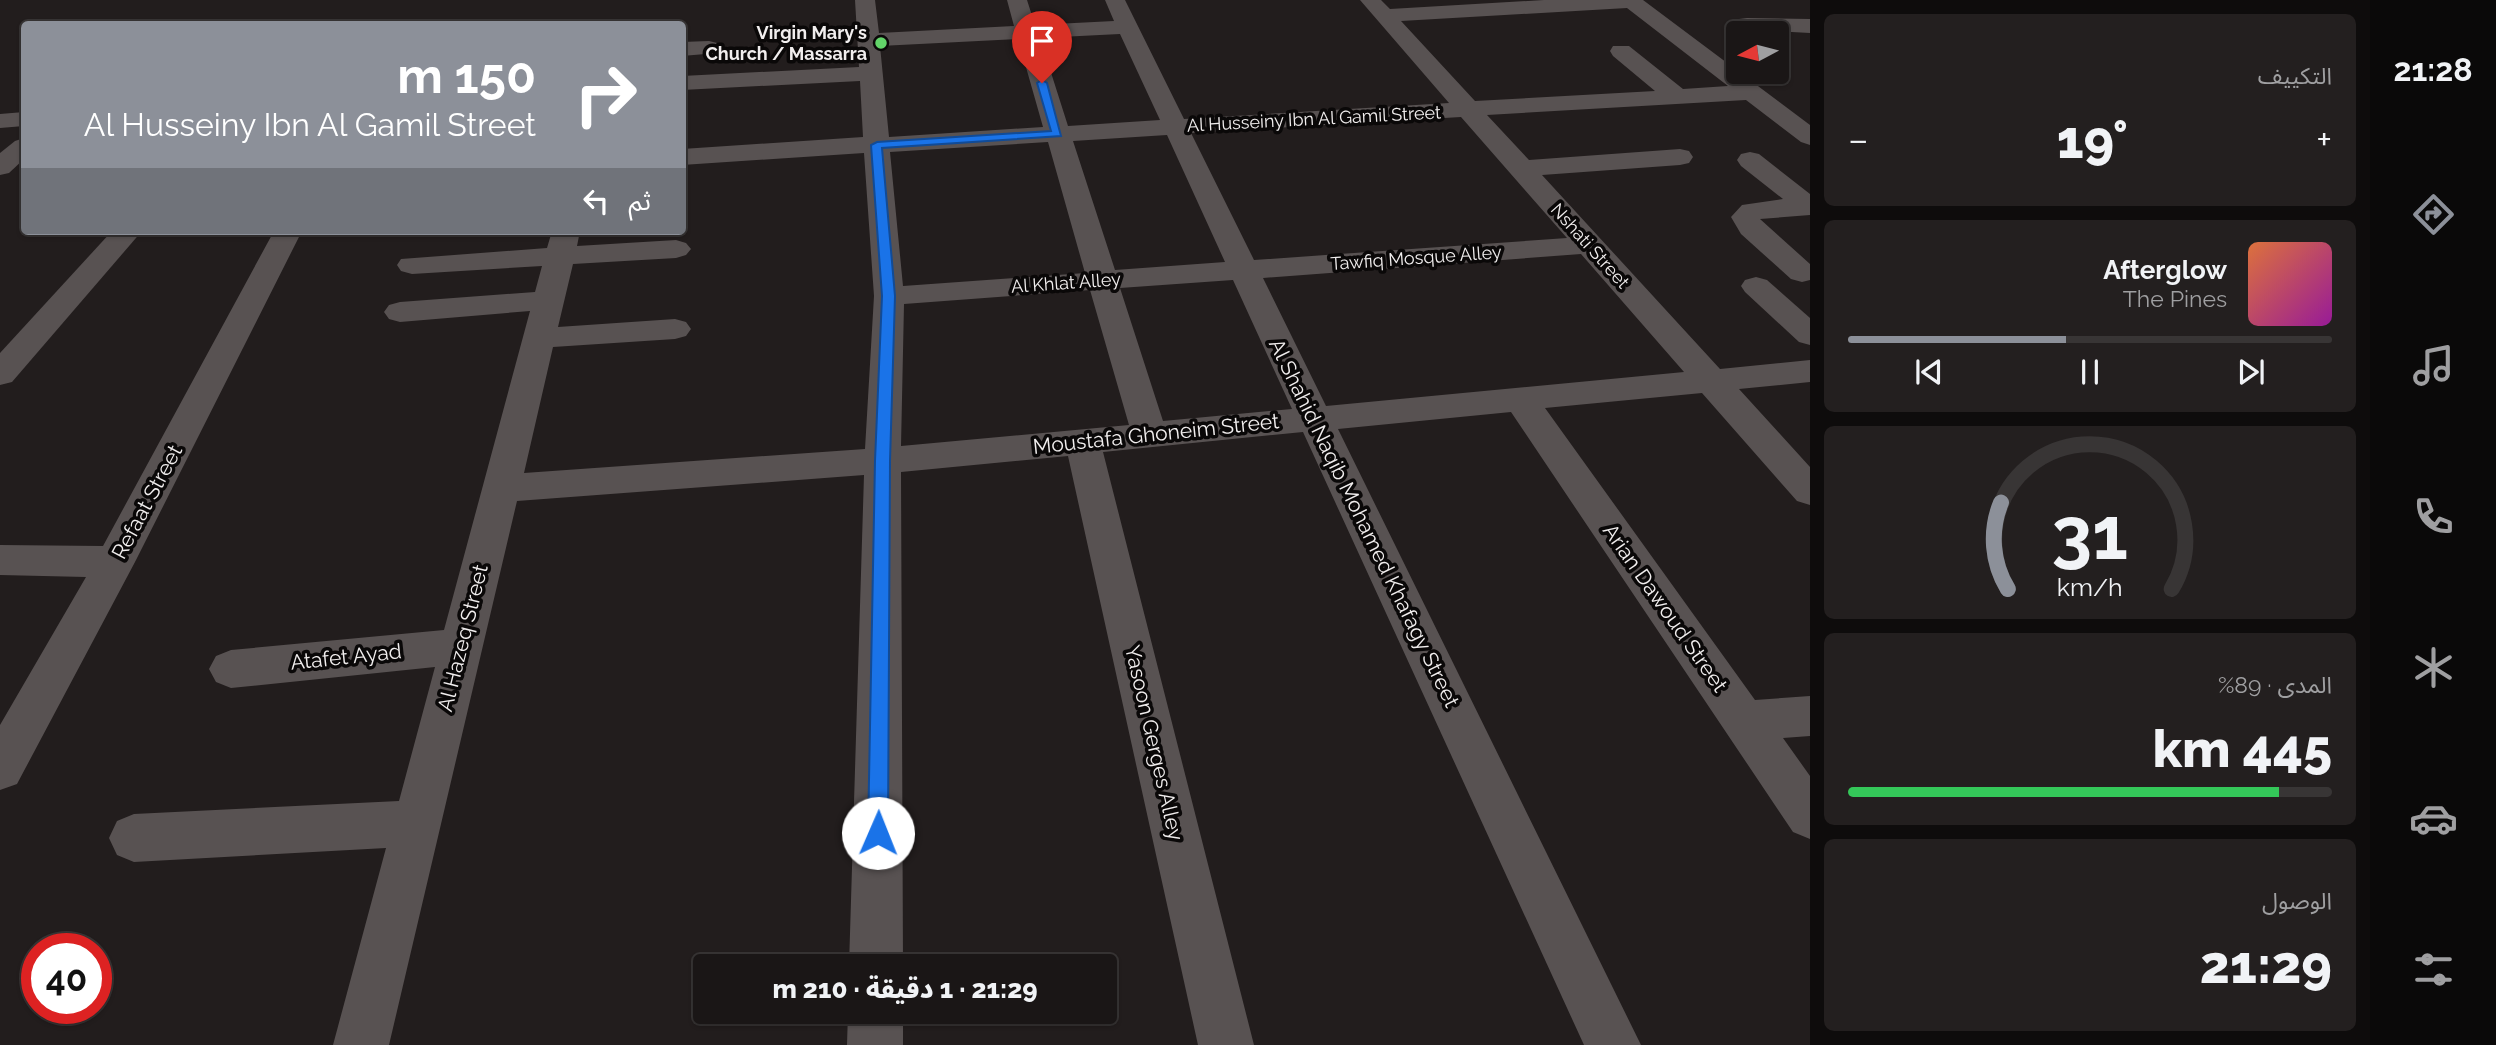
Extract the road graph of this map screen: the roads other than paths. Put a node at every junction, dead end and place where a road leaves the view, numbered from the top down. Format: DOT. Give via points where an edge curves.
graph roads {
  1 [pos="865,0"];
  2 [pos="880,0"];
  3 [pos="1017,0"];
  4 [pos="1631,1"];
  5 [pos="1480,5"];
  6 [pos="1792,6"];
  7 [pos="1377,8"];
  8 [pos="1121,13"];
  9 [pos="1810,19"];
  10 [pos="1026,32"];
  11 [pos="709,48"];
  12 [pos="686,49"];
  13 [pos="869,50"];
  14 [pos="1621,51"];
  15 [pos="686,82"];
  16 [pos="1751,92"];
  17 [pos="1678,97"];
  18 [pos="1468,110"];
  19 [pos="21,119"];
  20 [pos="0,121"];
  21 [pos="1175,127"];
  22 [pos="1058,134"];
  23 [pos="1810,136"];
  24 [pos="877,145"];
  25 [pos="21,149"];
  26 [pos="686,157"];
  27 [pos="1680,157"];
  28 [pos="1750,160"];
  29 [pos="0,167"];
  30 [pos="1521,169"];
  31 [pos="1809,206"];
  32 [pos="124,235"];
  33 [pos="286,235"];
  34 [pos="563,242"];
  35 [pos="1590,245"];
  36 [pos="676,248"];
  37 [pos="412,265"];
  38 [pos="1243,270"];
  39 [pos="1802,274"];
  40 [pos="1102,280"];
  41 [pos="1756,286"];
  42 [pos="889,296"];
  43 [pos="400,312"];
  44 [pos="544,319"];
  45 [pos="675,329"];
  46 [pos="1810,335"];
  47 [pos="1810,370"];
  48 [pos="0,374"];
  49 [pos="1711,380"];
  50 [pos="1520,399"];
  51 [pos="1315,419"];
  52 [pos="1150,435"];
  53 [pos="1083,442"];
  54 [pos="883,461"];
  55 [pos="502,488"];
  56 [pos="1810,491"];
  57 [pos="0,560"];
  58 [pos="115,562"];
  59 [pos="462,646"];
  60 [pos="231,668"];
  61 [pos="1810,716"];
  62 [pos="1744,721"];
  63 [pos="0,769"];
  64 [pos="1810,816"];
  65 [pos="416,823"];
  66 [pos="134,838"];
  67 [pos="876,954"];
  68 [pos="876,1024"];
  69 [pos="361,1045"];
  70 [pos="875,1045"];
  71 [pos="1226,1045"];
  72 [pos="1614,1045"];
  1 -- 13 [label="street"];
  2 -- 13 [label="street" via="884,29"];
  3 -- 10 [label="street"];
  4 -- 5 [label="street"];
  4 -- 16 [label="street"];
  5 -- 7 [label="street"];
  6 -- 9 [label="street"];
  7 -- 18 [label="street, Nshati Street"];
  8 -- 10 [label="street"];
  8 -- 21 [label="street, Al Shahid Naqib Mohamed Khafagy Street"];
  10 -- 13 [label="street"];
  10 -- 22 [label="street"];
  11 -- 12 [label="street"];
  13 -- 15 [label="street"];
  13 -- 24 [label="street"];
  14 -- 17 [label="street"];
  16 -- 17 [label="street, Al Husseiny Ibn Al Gamil Street"];
  16 -- 23 [label="street"];
  17 -- 18 [label="street, Al Husseiny Ibn Al Gamil Street"];
  18 -- 21 [label="street, Al Husseiny Ibn Al Gamil Street"];
  18 -- 30 [label="street, Nshati Street"];
  19 -- 20 [label="street"];
  21 -- 22 [label="street, Al Husseiny Ibn Al Gamil Street"];
  21 -- 38 [label="street, Al Shahid Naqib Mohamed Khafagy Street"];
  22 -- 24 [label="street, Al Husseiny Ibn Al Gamil Street"];
  22 -- 40 [label="street"];
  24 -- 26 [label="street, Al Husseiny Ibn Al Gamil Street"];
  24 -- 42 [label="street"];
  25 -- 29 [label="street"];
  27 -- 30 [label="street"];
  28 -- 31 [label="street"];
  30 -- 35 [label="street, Nshati Street"];
  31 -- 39 [label="street" via="1752,211 1745,218"];
  32 -- 48 [label="street"];
  33 -- 58 [label="street, Refaat Street"];
  34 -- 36 [label="street"];
  34 -- 37 [label="street"];
  34 -- 44 [label="street, Al Hazeq Street"];
  35 -- 38 [label="street, Tawfiq Mosque Alley"];
  35 -- 49 [label="street, Nshati Street"];
  38 -- 40 [label="street, Al Khlat Alley"];
  38 -- 51 [label="street, Al Shahid Naqib Mohamed Khafagy Street"];
  40 -- 42 [label="street, Al Khlat Alley"];
  40 -- 52 [label="street"];
  41 -- 46 [label="street"];
  42 -- 54 [label="street"];
  43 -- 44 [label="street"];
  44 -- 45 [label="street"];
  44 -- 55 [label="street, Al Hazeq Street"];
  47 -- 49 [label="street, Moustafa Ghoneim Street"];
  49 -- 50 [label="street, Moustafa Ghoneim Street"];
  49 -- 56 [label="street, Nshati Street"];
  50 -- 51 [label="street, Moustafa Ghoneim Street"];
  50 -- 62 [label="street, Arian Dawoud Street"];
  51 -- 52 [label="street, Moustafa Ghoneim Street"];
  51 -- 72 [label="street, Al Shahid Naqib Mohamed Khafagy Street"];
  52 -- 53 [label="street, Moustafa Ghoneim Street"];
  53 -- 54 [label="street, Moustafa Ghoneim Street"];
  53 -- 71 [label="street, Yasoon Gerges Alley"];
  54 -- 55 [label="street, Moustafa Ghoneim Street"];
  54 -- 67 [label="street"];
  55 -- 59 [label="street, Al Hazeq Street"];
  57 -- 58 [label="street"];
  58 -- 63 [label="street, Refaat Street"];
  59 -- 60 [label="street, Atafet Ayad"];
  59 -- 65 [label="street, Al Hazeq Street"];
  61 -- 62 [label="street"];
  62 -- 64 [label="street, Arian Dawoud Street"];
  65 -- 66 [label="street"];
  65 -- 69 [label="street, Al Hazeq Street"];
  68 -- 70 [label="street"];
}
